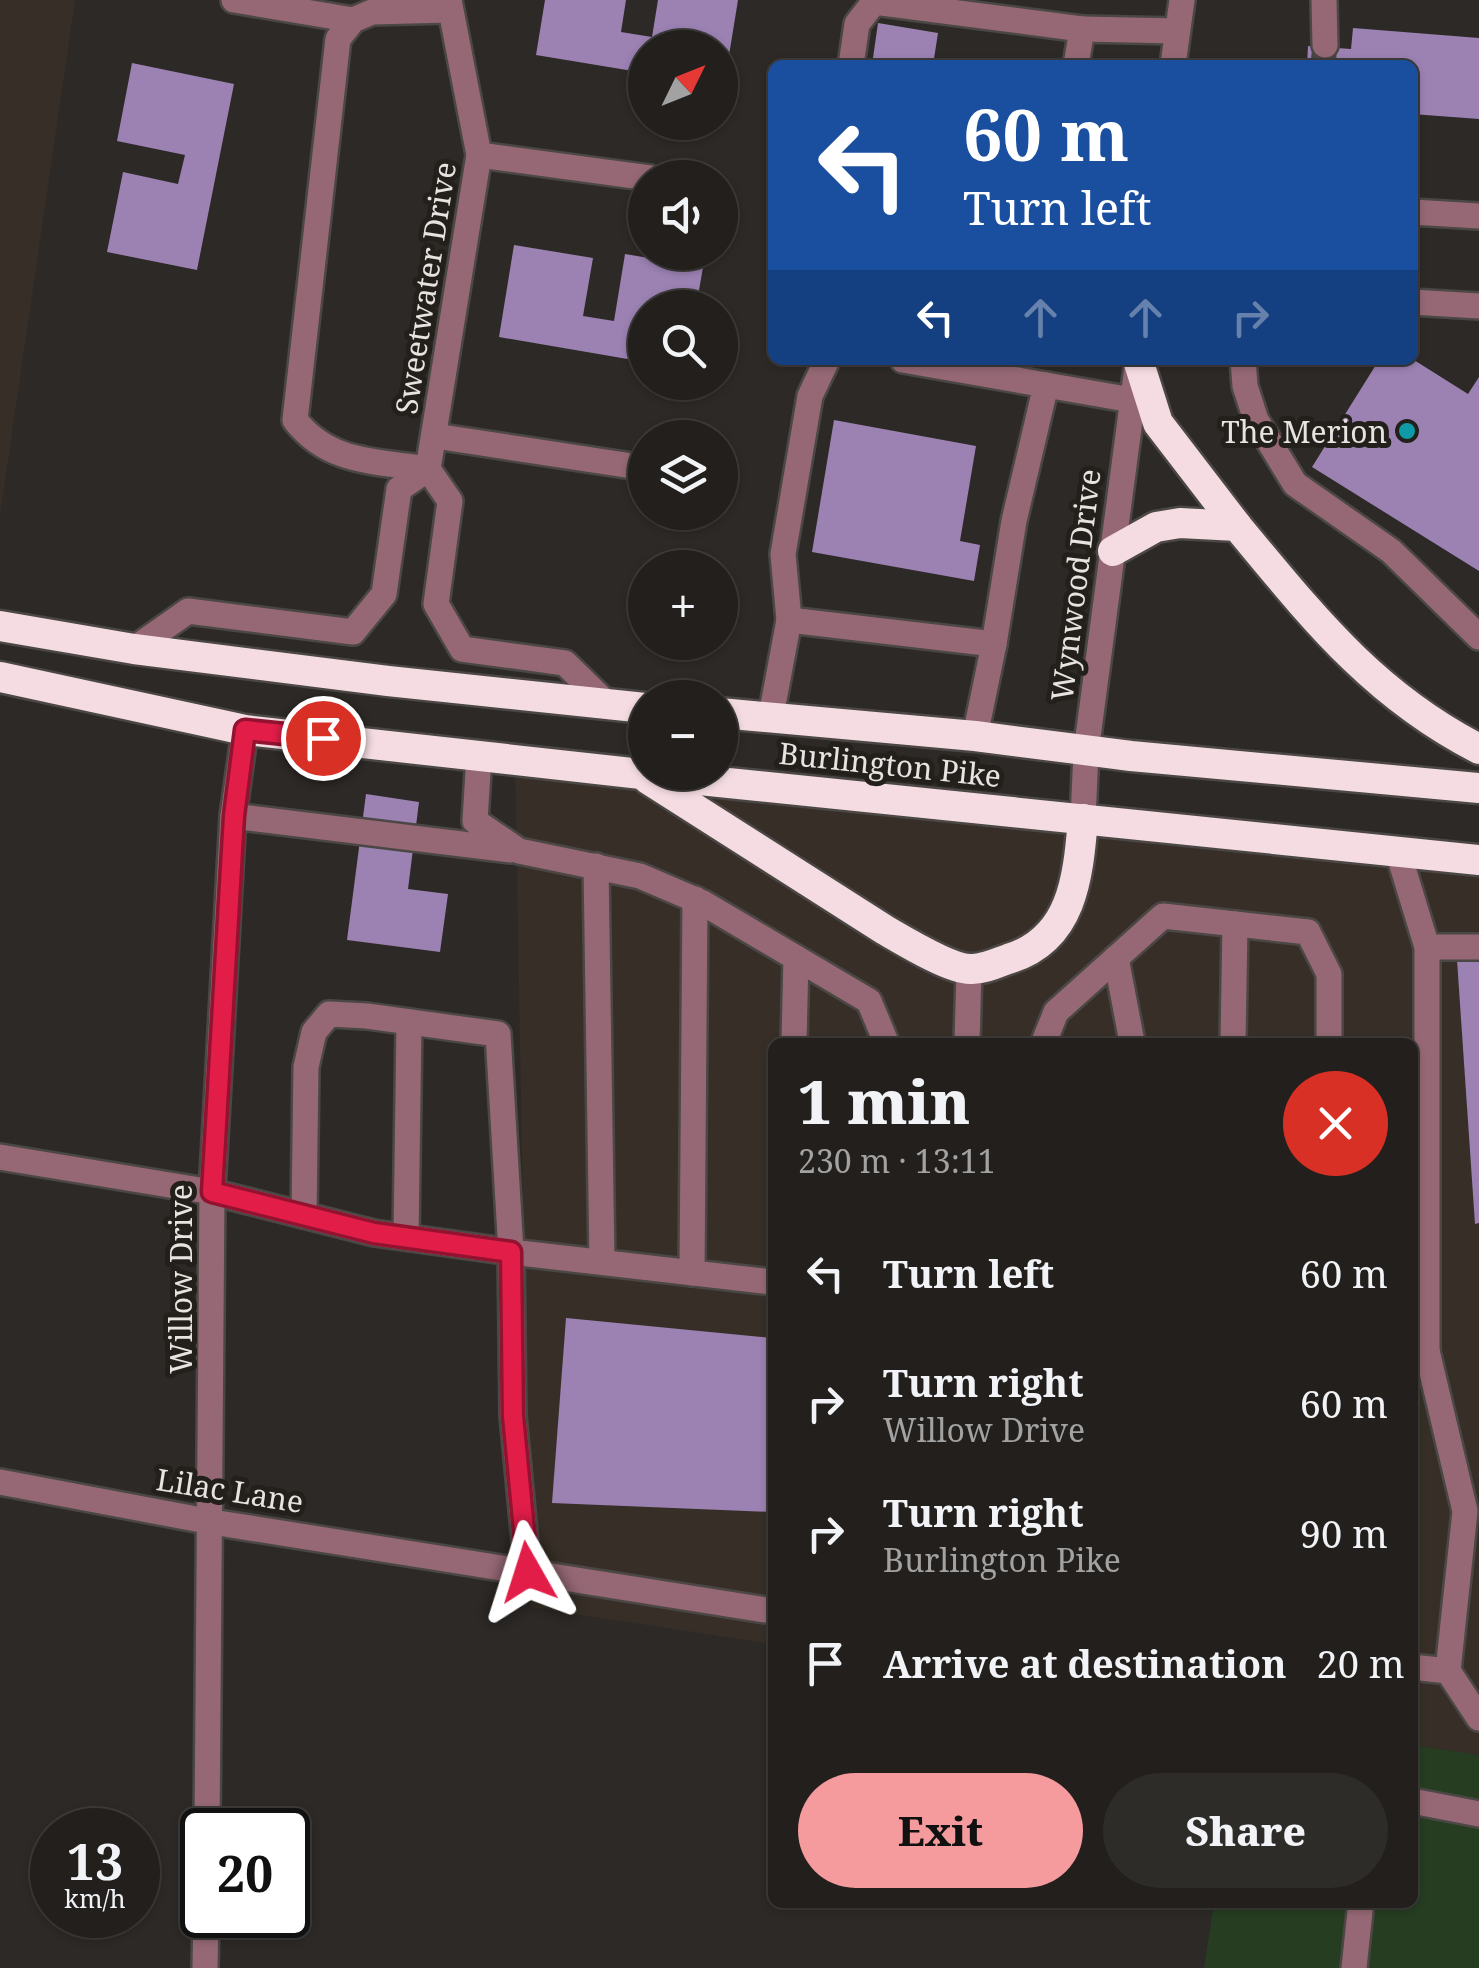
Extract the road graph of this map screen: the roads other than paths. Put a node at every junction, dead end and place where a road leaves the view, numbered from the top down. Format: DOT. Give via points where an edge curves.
graph roads {
  1 [pos="234,0"];
  2 [pos="1182,0"];
  3 [pos="1324,0"];
  4 [pos="449,5"];
  5 [pos="353,20"];
  6 [pos="1082,29"];
  7 [pos="1177,31"];
  8 [pos="1325,45"];
  9 [pos="853,60"];
  10 [pos="1077,60"];
  11 [pos="1174,60"];
  12 [pos="480,155"];
  13 [pos="628,175"];
  14 [pos="1418,212"];
  15 [pos="1479,216"];
  16 [pos="1418,302"];
  17 [pos="1479,306"];
  18 [pos="825,365"];
  19 [pos="931,365"];
  20 [pos="1137,365"];
  21 [pos="1140,365"];
  22 [pos="1243,365"];
  23 [pos="1046,385"];
  24 [pos="1132,400"];
  25 [pos="435,436"];
  26 [pos="628,465"];
  27 [pos="428,469"];
  28 [pos="1237,526"];
  29 [pos="1113,551"];
  30 [pos="1448,606"];
  31 [pos="1479,614"];
  32 [pos="789,620"];
  33 [pos="0,626"];
  34 [pos="1479,637"];
  35 [pos="994,644"];
  36 [pos="134,649"];
  37 [pos="0,677"];
  38 [pos="608,706"];
  39 [pos="628,707"];
  40 [pos="738,713"];
  41 [pos="771,716"];
  42 [pos="245,730"];
  43 [pos="975,736"];
  44 [pos="1479,748"];
  45 [pos="1086,752"];
  46 [pos="479,756"];
  47 [pos="628,773"];
  48 [pos="738,784"];
  49 [pos="1479,788"];
  50 [pos="666,790"];
  51 [pos="234,816"];
  52 [pos="1082,819"];
  53 [pos="520,850"];
  54 [pos="1398,852"];
  55 [pos="1479,860"];
  56 [pos="596,866"];
  57 [pos="696,899"];
  58 [pos="1235,924"];
  59 [pos="1479,946"];
  60 [pos="1427,947"];
  61 [pos="796,958"];
  62 [pos="1116,958"];
  63 [pos="969,970"];
  64 [pos="408,1022"];
  65 [pos="794,1038"];
  66 [pos="884,1038"];
  67 [pos="967,1038"];
  68 [pos="1046,1038"];
  69 [pos="1131,1038"];
  70 [pos="1233,1038"];
  71 [pos="1329,1038"];
  72 [pos="0,1157"];
  73 [pos="212,1192"];
  74 [pos="304,1215"];
  75 [pos="406,1238"];
  76 [pos="511,1252"];
  77 [pos="602,1262"];
  78 [pos="692,1273"];
  79 [pos="768,1282"];
  80 [pos="1420,1351"];
  81 [pos="0,1482"];
  82 [pos="212,1522"];
  83 [pos="528,1572"];
  84 [pos="768,1609"];
  85 [pos="1418,1668"];
  86 [pos="1448,1671"];
  87 [pos="1479,1718"];
  88 [pos="1418,1803"];
  89 [pos="207,1808"];
  90 [pos="1479,1814"];
  91 [pos="1360,1908"];
  92 [pos="206,1938"];
  93 [pos="205,1968"];
  94 [pos="1354,1968"];
  1 -- 5 [label="street"];
  2 -- 7 [label="street"];
  3 -- 8 [label="street"];
  4 -- 5 [label="street"];
  4 -- 12 [label="street, Sweetwater Drive"];
  5 -- 27 [label="street" via="338,39 295,420 309,439 333,453"];
  6 -- 7 [label="street"];
  6 -- 9 [label="street" via="874,2 857,24"];
  6 -- 10 [label="street"];
  7 -- 11 [label="street"];
  12 -- 13 [label="street"];
  12 -- 25 [label="street, Sweetwater Drive"];
  14 -- 15 [label="street"];
  16 -- 17 [label="street"];
  18 -- 32 [label="street" via="810,396 783,554"];
  19 -- 23 [label="street"];
  20 -- 24 [label="street, Wynwood Drive"];
  21 -- 28 [label="highway" via="1158,423"];
  22 -- 30 [label="street" via="1256,420 1295,484 1391,551"];
  23 -- 24 [label="street"];
  23 -- 35 [label="street"];
  24 -- 29 [label="street, Wynwood Drive"];
  25 -- 26 [label="street"];
  25 -- 27 [label="street, Sweetwater Drive"];
  27 -- 36 [label="street, Sweetwater Drive" via="399,489 384,594 353,632 188,610"];
  27 -- 38 [label="street" via="450,501 436,604 462,649 565,664"];
  28 -- 29 [label="highway" via="1156,526"];
  28 -- 44 [label="highway" via="1342,650 1389,693"];
  29 -- 45 [label="street, Wynwood Drive"];
  30 -- 31 [label="street"];
  30 -- 34 [label="street"];
  32 -- 35 [label="street"];
  32 -- 41 [label="street"];
  33 -- 36 [label="highway"];
  35 -- 43 [label="street"];
  36 -- 38 [label="highway"];
  37 -- 42 [label="highway, Burlington Pike"];
  38 -- 39 [label="highway"];
  40 -- 41 [label="highway, Burlington Pike"];
  41 -- 43 [label="highway, Burlington Pike"];
  42 -- 46 [label="highway, Burlington Pike"];
  42 -- 51 [label="street, Willow Drive"];
  43 -- 45 [label="highway, Burlington Pike"];
  45 -- 49 [label="highway, Burlington Pike"];
  45 -- 52 [label="street, Wynwood Drive"];
  46 -- 47 [label="highway, Burlington Pike"];
  46 -- 53 [label="street" via="475,821"];
  48 -- 52 [label="highway, Burlington Pike"];
  50 -- 63 [label="highway" via="886,930"];
  51 -- 53 [label="street"];
  51 -- 73 [label="street, Willow Drive"];
  52 -- 54 [label="highway, Burlington Pike"];
  52 -- 63 [label="highway" via="1062,922 1022,955"];
  53 -- 56 [label="street"];
  54 -- 55 [label="highway, Burlington Pike"];
  54 -- 60 [label="street"];
  56 -- 57 [label="street"];
  56 -- 77 [label="street"];
  57 -- 61 [label="street"];
  57 -- 78 [label="street"];
  58 -- 62 [label="street" via="1163,916"];
  58 -- 70 [label="street"];
  58 -- 71 [label="street" via="1308,932 1329,974"];
  59 -- 60 [label="street"];
  60 -- 80 [label="street"];
  61 -- 65 [label="street"];
  61 -- 66 [label="street" via="868,1002"];
  62 -- 68 [label="street" via="1056,1012"];
  62 -- 69 [label="street"];
  63 -- 67 [label="street"];
  64 -- 74 [label="street" via="329,1014 314,1032 306,1067"];
  64 -- 75 [label="street"];
  64 -- 76 [label="street" via="498,1034"];
  72 -- 73 [label="street"];
  73 -- 74 [label="street"];
  73 -- 82 [label="street, Willow Drive"];
  74 -- 75 [label="street"];
  75 -- 76 [label="street"];
  76 -- 77 [label="street"];
  76 -- 83 [label="street" via="513,1416"];
  77 -- 78 [label="street"];
  78 -- 79 [label="street"];
  80 -- 86 [label="street" via="1465,1510"];
  81 -- 82 [label="street, Lilac Lane"];
  82 -- 83 [label="street, Lilac Lane"];
  82 -- 89 [label="street, Willow Drive"];
  83 -- 84 [label="street, Lilac Lane"];
  85 -- 86 [label="street"];
  86 -- 87 [label="street"];
  88 -- 90 [label="street"];
  91 -- 94 [label="street"];
  92 -- 93 [label="street"];
}
